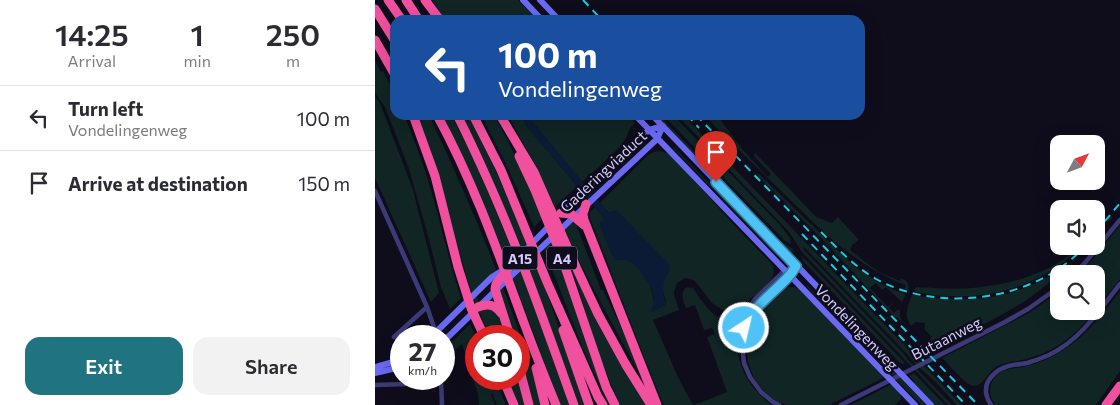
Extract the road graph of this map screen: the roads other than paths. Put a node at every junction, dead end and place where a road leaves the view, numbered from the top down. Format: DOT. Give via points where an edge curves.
graph roads {
  1 [pos="388,0"];
  2 [pos="406,0"];
  3 [pos="425,0"];
  4 [pos="523,0"];
  5 [pos="540,0"];
  6 [pos="375,9"];
  7 [pos="398,15"];
  8 [pos="416,15"];
  9 [pos="436,15"];
  10 [pos="537,15"];
  11 [pos="554,15"];
  12 [pos="390,33"];
  13 [pos="375,40"];
  14 [pos="390,66"];
  15 [pos="415,120"];
  16 [pos="440,120"];
  17 [pos="460,120"];
  18 [pos="476,120"];
  19 [pos="501,120"];
  20 [pos="502,120"];
  21 [pos="640,120"];
  22 [pos="656,120"];
  23 [pos="663,126"];
  24 [pos="649,130"];
  25 [pos="657,139"];
  26 [pos="375,191"];
  27 [pos="586,204"];
  28 [pos="561,213"];
  29 [pos="574,215"];
  30 [pos="1120,220"];
  31 [pos="588,229"];
  32 [pos="511,264"];
  33 [pos="1083,265"];
  34 [pos="796,266"];
  35 [pos="788,273"];
  36 [pos="547,282"];
  37 [pos="1120,284"];
  38 [pos="495,291"];
  39 [pos="1050,293"];
  40 [pos="427,307"];
  41 [pos="478,307"];
  42 [pos="503,315"];
  43 [pos="747,317"];
  44 [pos="407,325"];
  45 [pos="433,325"];
  46 [pos="443,325"];
  47 [pos="479,325"];
  48 [pos="506,325"];
  49 [pos="525,325"];
  50 [pos="455,330"];
  51 [pos="530,339"];
  52 [pos="530,342"];
  53 [pos="634,348"];
  54 [pos="390,363"];
  55 [pos="375,368"];
  56 [pos="390,370"];
  57 [pos="375,373"];
  58 [pos="390,384"];
  59 [pos="375,385"];
  60 [pos="1120,386"];
  61 [pos="441,390"];
  62 [pos="508,390"];
  63 [pos="525,390"];
  64 [pos="442,405"];
  65 [pos="514,405"];
  66 [pos="529,405"];
  67 [pos="545,405"];
  68 [pos="556,405"];
  69 [pos="574,405"];
  70 [pos="589,405"];
  71 [pos="603,405"];
  72 [pos="615,405"];
  73 [pos="651,405"];
  74 [pos="657,405"];
  75 [pos="661,405"];
  76 [pos="779,405"];
  77 [pos="841,405"];
  78 [pos="915,405"];
  79 [pos="931,405"];
  80 [pos="991,405"];
  81 [pos="1106,405"];
  1 -- 7 [label="highway"];
  2 -- 8 [label="highway"];
  3 -- 9 [label="highway"];
  4 -- 10 [label="main road"];
  5 -- 11 [label="main road"];
  6 -- 12 [label="highway"];
  13 -- 14 [label="highway"];
  15 -- 47 [label="highway" via="435,176 458,267"];
  16 -- 49 [label="highway, A15" via="474,192"];
  17 -- 69 [label="highway, A15" via="501,209"];
  18 -- 36 [label="highway, A15" via="501,170"];
  19 -- 72 [label="highway, A4" via="561,255"];
  20 -- 73 [label="highway" via="534,172 598,314"];
  21 -- 24 [label="main road, Vondelingenweg"];
  22 -- 23 [label="main road, Vondelingenweg"];
  23 -- 24 [label="main road, Gaderingviaduct"];
  23 -- 25 [label="main road, Gaderingviaduct"];
  23 -- 34 [label="main road, Vondelingenweg"];
  24 -- 25 [label="main road, Vondelingenweg"];
  24 -- 28 [label="main road, Gaderingviaduct"];
  25 -- 27 [label="main road, Gaderingviaduct"];
  25 -- 35 [label="main road, Vondelingenweg"];
  26 -- 40 [label="street"];
  27 -- 29 [label="main road, Gaderingviaduct"];
  27 -- 31 [label="highway, A4" via="583,214"];
  28 -- 29 [label="highway"];
  28 -- 32 [label="main road, Gaderingviaduct"];
  29 -- 31 [label="highway, A4"];
  29 -- 38 [label="main road, Gaderingviaduct"];
  30 -- 33 [label="street"];
  31 -- 53 [label="highway, A4"];
  32 -- 38 [label="highway" via="496,284"];
  32 -- 46 [label="main road, Gaderingviaduct" via="492,277"];
  34 -- 35 [label="street"];
  34 -- 79 [label="main road, Vondelingenweg"];
  35 -- 43 [label="street"];
  35 -- 43 [label="street" via="755,299"];
  35 -- 78 [label="main road, Vondelingenweg"];
  36 -- 70 [label="highway, A15"];
  36 -- 71 [label="highway, A4"];
  37 -- 80 [label="street" via="1070,342 1049,355 1003,367 995,373 986,388"];
  38 -- 41 [label="main road, Gaderingviaduct"];
  38 -- 42 [label="highway, A15"];
  39 -- 77 [label="street, Butaanweg" via="1005,322"];
  40 -- 44 [label="street"];
  40 -- 45 [label="street"];
  41 -- 42 [label="highway" via="495,306"];
  41 -- 50 [label="main road, Gaderingviaduct"];
  42 -- 48 [label="highway, A15"];
  43 -- 76 [label="street" via="742,345 744,363 761,392"];
  51 -- 68 [label="highway, A15"];
  52 -- 67 [label="highway, A15"];
  53 -- 74 [label="highway"];
  53 -- 75 [label="highway, A4"];
  54 -- 55 [label="main road"];
  56 -- 57 [label="main road"];
  58 -- 59 [label="street"];
  60 -- 81 [label="highway"];
  61 -- 64 [label="street"];
  62 -- 65 [label="highway"];
  63 -- 66 [label="highway"];
}
